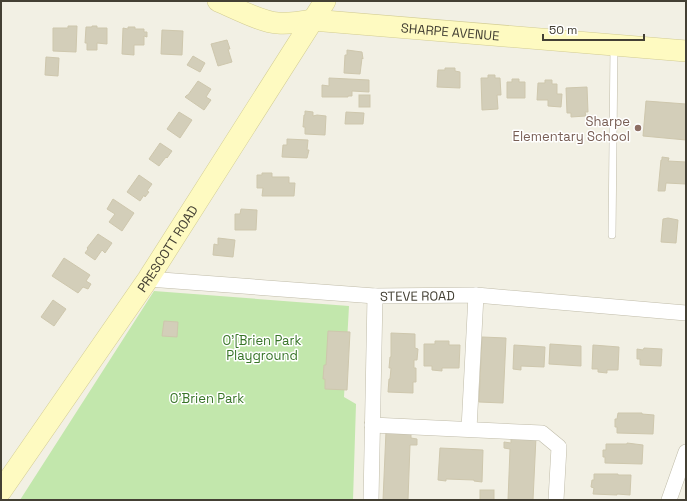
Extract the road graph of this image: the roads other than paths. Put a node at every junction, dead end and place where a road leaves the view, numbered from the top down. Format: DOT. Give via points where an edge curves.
graph roads {
  1 [pos="218,1"];
  2 [pos="325,1"];
  3 [pos="312,20"];
  4 [pos="614,45"];
  5 [pos="686,50"];
  6 [pos="612,235"];
  7 [pos="148,279"];
  8 [pos="476,295"];
  9 [pos="375,296"];
  10 [pos="686,313"];
  11 [pos="372,424"];
  12 [pos="470,429"];
  13 [pos="686,452"];
  14 [pos="6,479"];
  15 [pos="676,494"];
  16 [pos="371,500"];
  17 [pos="556,500"];
  1 -- 3 [label="main road, SHARPE AVENUE" via="276,23"];
  2 -- 3 [label="main road, PRESCOTT ROAD"];
  3 -- 4 [label="main road, SHARPE AVENUE"];
  3 -- 7 [label="main road, PRESCOTT ROAD"];
  4 -- 5 [label="main road, SHARPE AVENUE"];
  4 -- 6 [label="lane"];
  7 -- 9 [label="street, STEVE ROAD"];
  7 -- 14 [label="main road, PRESCOTT ROAD"];
  8 -- 9 [label="street, STEVE ROAD"];
  8 -- 10 [label="street, STEVE ROAD"];
  8 -- 12 [label="street"];
  9 -- 11 [label="street"];
  11 -- 12 [label="street"];
  11 -- 16 [label="street"];
  12 -- 17 [label="street" via="542,433 559,447"];
  13 -- 15 [label="street"];
}
